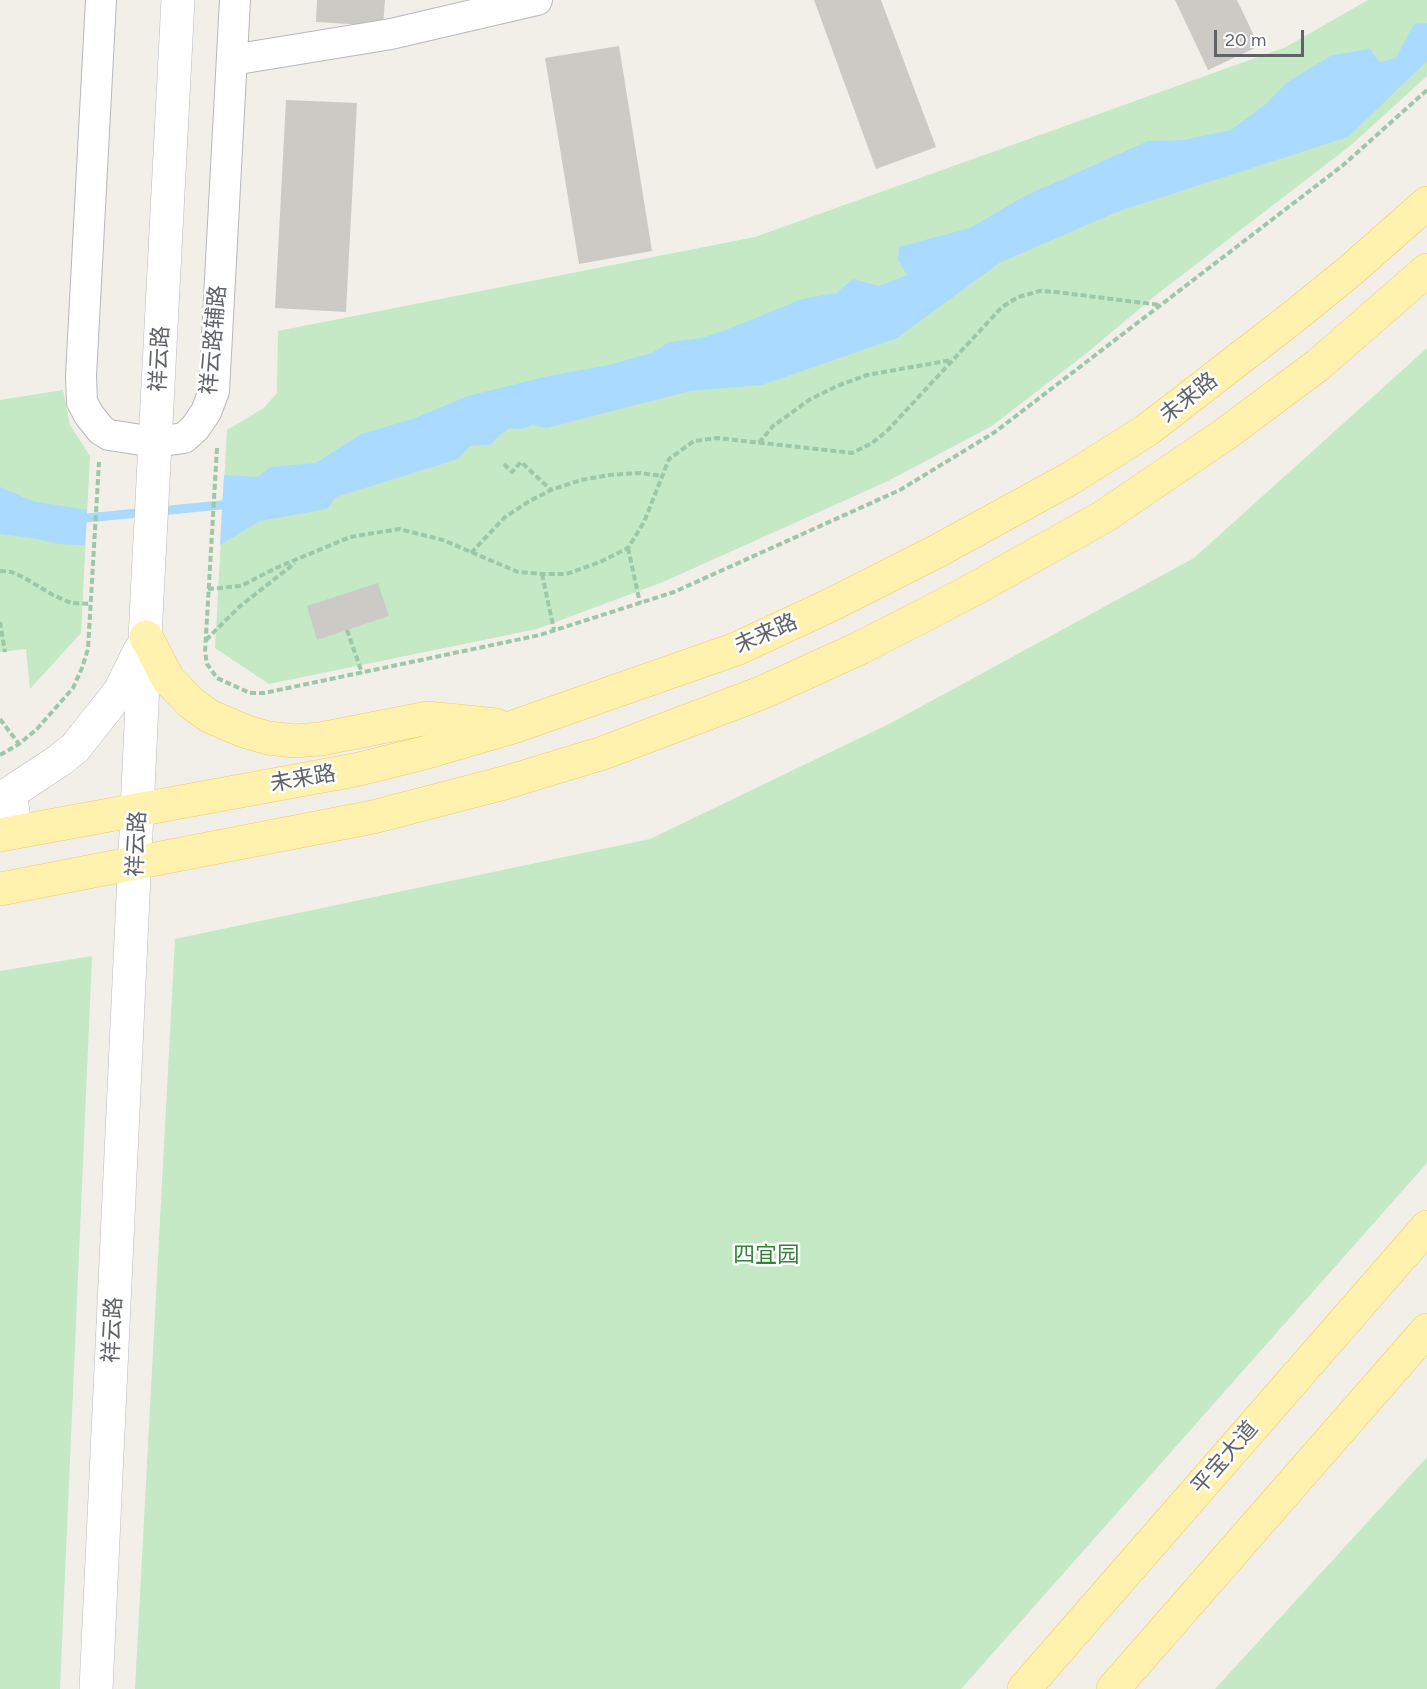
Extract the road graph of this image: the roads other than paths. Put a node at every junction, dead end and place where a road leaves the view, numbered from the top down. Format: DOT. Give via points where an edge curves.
graph roads {
  1 [pos="101,0"];
  2 [pos="178,0"];
  3 [pos="235,0"];
  4 [pos="537,0"];
  5 [pos="232,60"];
  6 [pos="1427,203"];
  7 [pos="1427,270"];
  8 [pos="155,453"];
  9 [pos="146,637"];
  10 [pos="513,727"];
  11 [pos="139,809"];
  12 [pos="8,833"];
  13 [pos="136,864"];
  14 [pos="0,890"];
  15 [pos="1427,1227"];
  16 [pos="1425,1333"];
  17 [pos="96,1689"];
  18 [pos="1023,1689"];
  19 [pos="1113,1689"];
  1 -- 8 [label="street, 祥云路辅路" via="82,402 101,430"];
  2 -- 8 [label="main road, 祥云路"];
  3 -- 5 [label="street, 祥云路辅路"];
  4 -- 5 [label="street" via="391,34"];
  5 -- 8 [label="street, 祥云路辅路" via="214,391 195,428"];
  6 -- 10 [label="main road, 未来路" via="1283,325 1147,430 1071,478 922,559 736,649"];
  7 -- 13 [label="main road" via="1318,365 1103,517 965,594 771,689 603,753 504,783 373,817"];
  8 -- 9 [label="main road, 祥云路"];
  9 -- 10 [label="main road" via="168,679 190,702 209,716 268,738 320,739 428,718"];
  9 -- 11 [label="main road, 祥云路"];
  9 -- 12 [label="main road" via="120,691 75,748 10,793"];
  10 -- 11 [label="main road, 未来路" via="355,770"];
  11 -- 12 [label="main road, 未来路"];
  11 -- 13 [label="main road, 祥云路"];
  13 -- 14 [label="main road"];
  13 -- 17 [label="main road, 祥云路"];
  15 -- 18 [label="main road, 平宝大道"];
  16 -- 19 [label="main road"];
}
